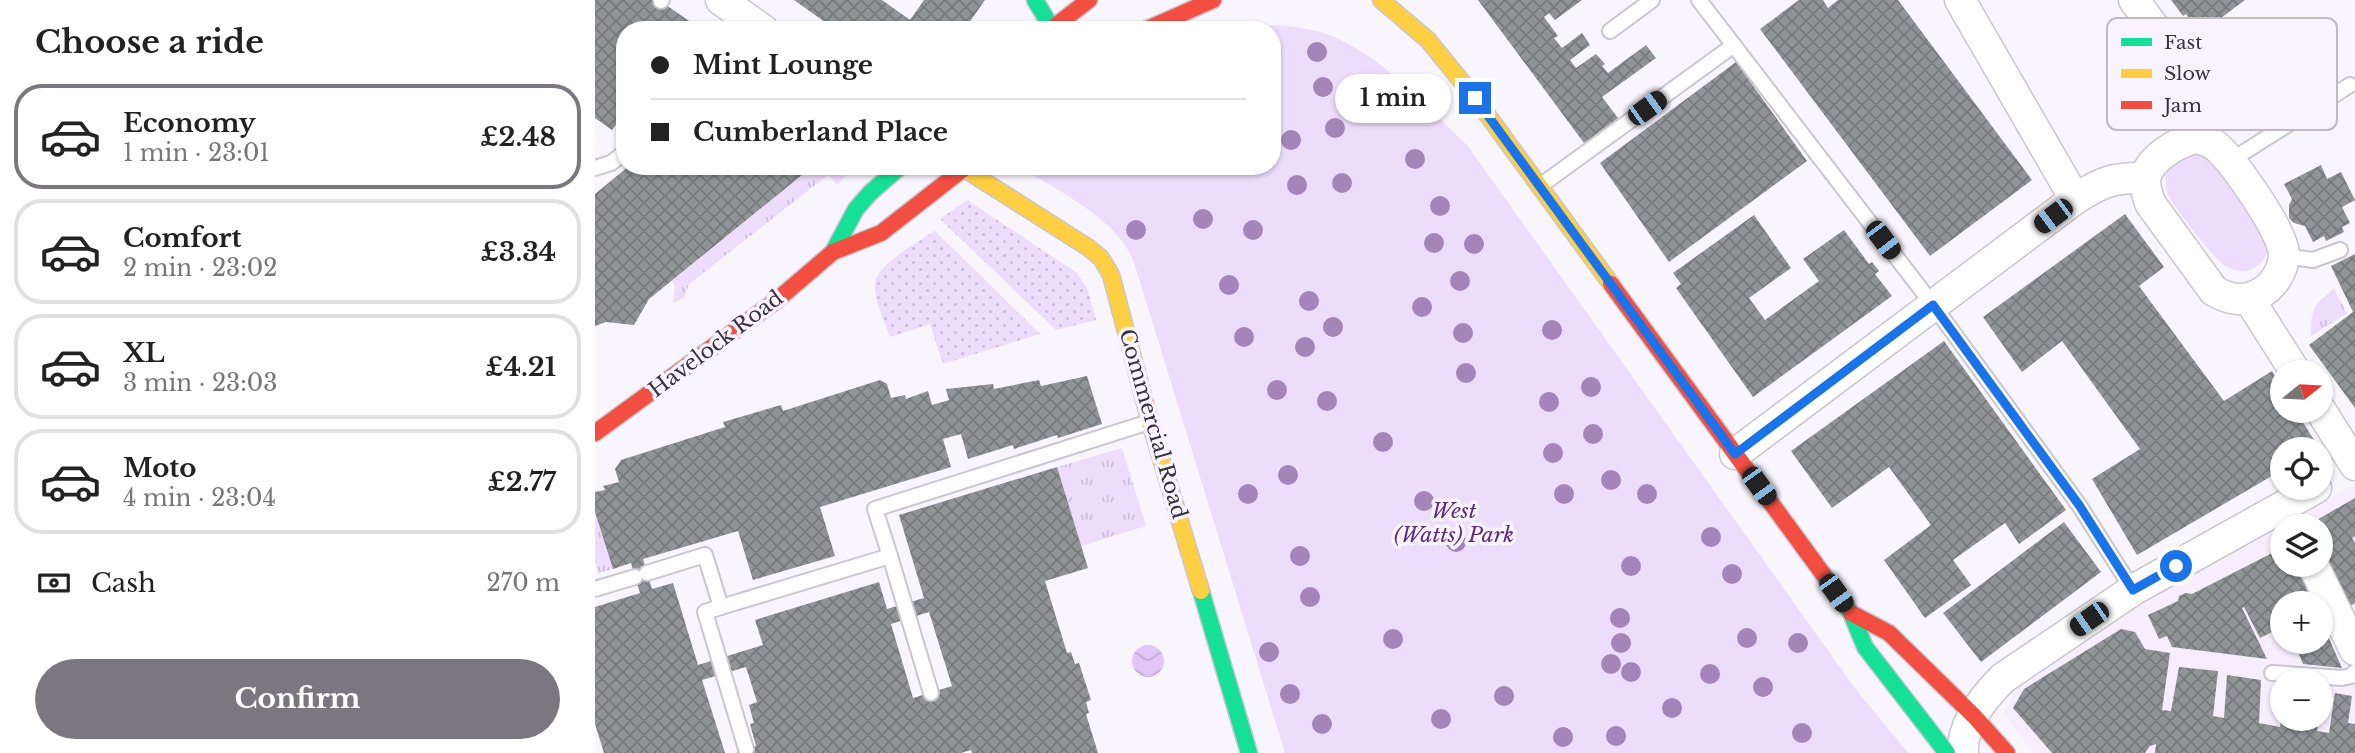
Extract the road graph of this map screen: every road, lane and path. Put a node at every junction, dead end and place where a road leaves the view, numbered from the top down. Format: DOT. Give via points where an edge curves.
graph roads {
  1 [pos="722,0"];
  2 [pos="1035,0"];
  3 [pos="1089,0"];
  4 [pos="1213,0"];
  5 [pos="1381,0"];
  6 [pos="1652,0"];
  7 [pos="1699,0"];
  8 [pos="1960,0"];
  9 [pos="2134,0"];
  10 [pos="2147,18"];
  11 [pos="749,21"];
  12 [pos="1047,21"];
  13 [pos="1062,21"];
  14 [pos="1165,21"];
  15 [pos="1610,31"];
  16 [pos="1734,45"];
  17 [pos="2350,85"];
  18 [pos="2337,93"];
  19 [pos="2195,130"];
  20 [pos="2279,130"];
  21 [pos="2196,138"];
  22 [pos="616,159"];
  23 [pos="2230,161"];
  24 [pos="595,168"];
  25 [pos="891,175"];
  26 [pos="953,175"];
  27 [pos="976,175"];
  28 [pos="2145,178"];
  29 [pos="1539,187"];
  30 [pos="2075,199"];
  31 [pos="2340,250"];
  32 [pos="834,252"];
  33 [pos="2284,256"];
  34 [pos="2249,299"];
  35 [pos="1933,305"];
  36 [pos="2288,360"];
  37 [pos="1150,422"];
  38 [pos="2329,424"];
  39 [pos="595,433"];
  40 [pos="1735,454"];
  41 [pos="2355,465"];
  42 [pos="2333,478"];
  43 [pos="2305,500"];
  44 [pos="2292,514"];
  45 [pos="2270,526"];
  46 [pos="890,556"];
  47 [pos="2318,577"];
  48 [pos="595,590"];
  49 [pos="2133,590"];
  50 [pos="721,607"];
  51 [pos="1851,613"];
  52 [pos="2355,650"];
  53 [pos="2355,672"];
  54 [pos="2333,677"];
  55 [pos="932,693"];
  56 [pos="1974,716"];
  57 [pos="746,749"];
  58 [pos="1249,753"];
  59 [pos="1947,753"];
  60 [pos="1963,753"];
  61 [pos="2007,753"];
  1 -- 11 [label="street"];
  2 -- 12 [label="main road"];
  3 -- 13 [label="main road"];
  4 -- 14 [label="main road"];
  5 -- 29 [label="main road" via="1428,40"];
  6 -- 15 [label="lane"];
  7 -- 16 [label="lane"];
  8 -- 30 [label="street"];
  9 -- 10 [label="street"];
  16 -- 29 [label="lane"];
  16 -- 35 [label="lane"];
  17 -- 18 [label="lane"];
  19 -- 21 [label="street"];
  20 -- 23 [label="lane"];
  21 -- 23 [label="street" via="2216,146"];
  21 -- 28 [label="street" via="2162,155"];
  22 -- 24 [label="lane"];
  23 -- 33 [label="street" via="2277,230"];
  25 -- 32 [label="main road, Havelock Road" via="856,209"];
  26 -- 32 [label="main road, Havelock Road" via="881,233"];
  27 -- 37 [label="main road, Commercial Road" via="1101,258 1111,275"];
  28 -- 30 [label="street" via="2121,177"];
  28 -- 34 [label="street" via="2150,203 2214,292 2229,299"];
  29 -- 40 [label="main road"];
  30 -- 35 [label="street"];
  31 -- 33 [label="lane" via="2313,260"];
  32 -- 39 [label="main road, Havelock Road" via="777,300"];
  33 -- 34 [label="street" via="2276,279"];
  34 -- 36 [label="street"];
  35 -- 40 [label="street"];
  35 -- 49 [label="lane" via="2079,505"];
  37 -- 46 [label="lane" via="875,509"];
  37 -- 58 [label="main road, Commercial Road"];
  38 -- 41 [label="street"];
  40 -- 51 [label="main road"];
  41 -- 42 [label="street"];
  43 -- 44 [label="street"];
  45 -- 49 [label="street"];
  46 -- 50 [label="lane"];
  46 -- 55 [label="lane"];
  47 -- 52 [label="street"];
  48 -- 50 [label="lane" via="705,555"];
  49 -- 56 [label="street" via="2003,678"];
  50 -- 57 [label="lane" via="705,612"];
  51 -- 56 [label="main road" via="1889,633"];
  51 -- 59 [label="main road" via="1865,647"];
  53 -- 54 [label="lane"];
  56 -- 60 [label="street"];
  56 -- 61 [label="main road"];
}
